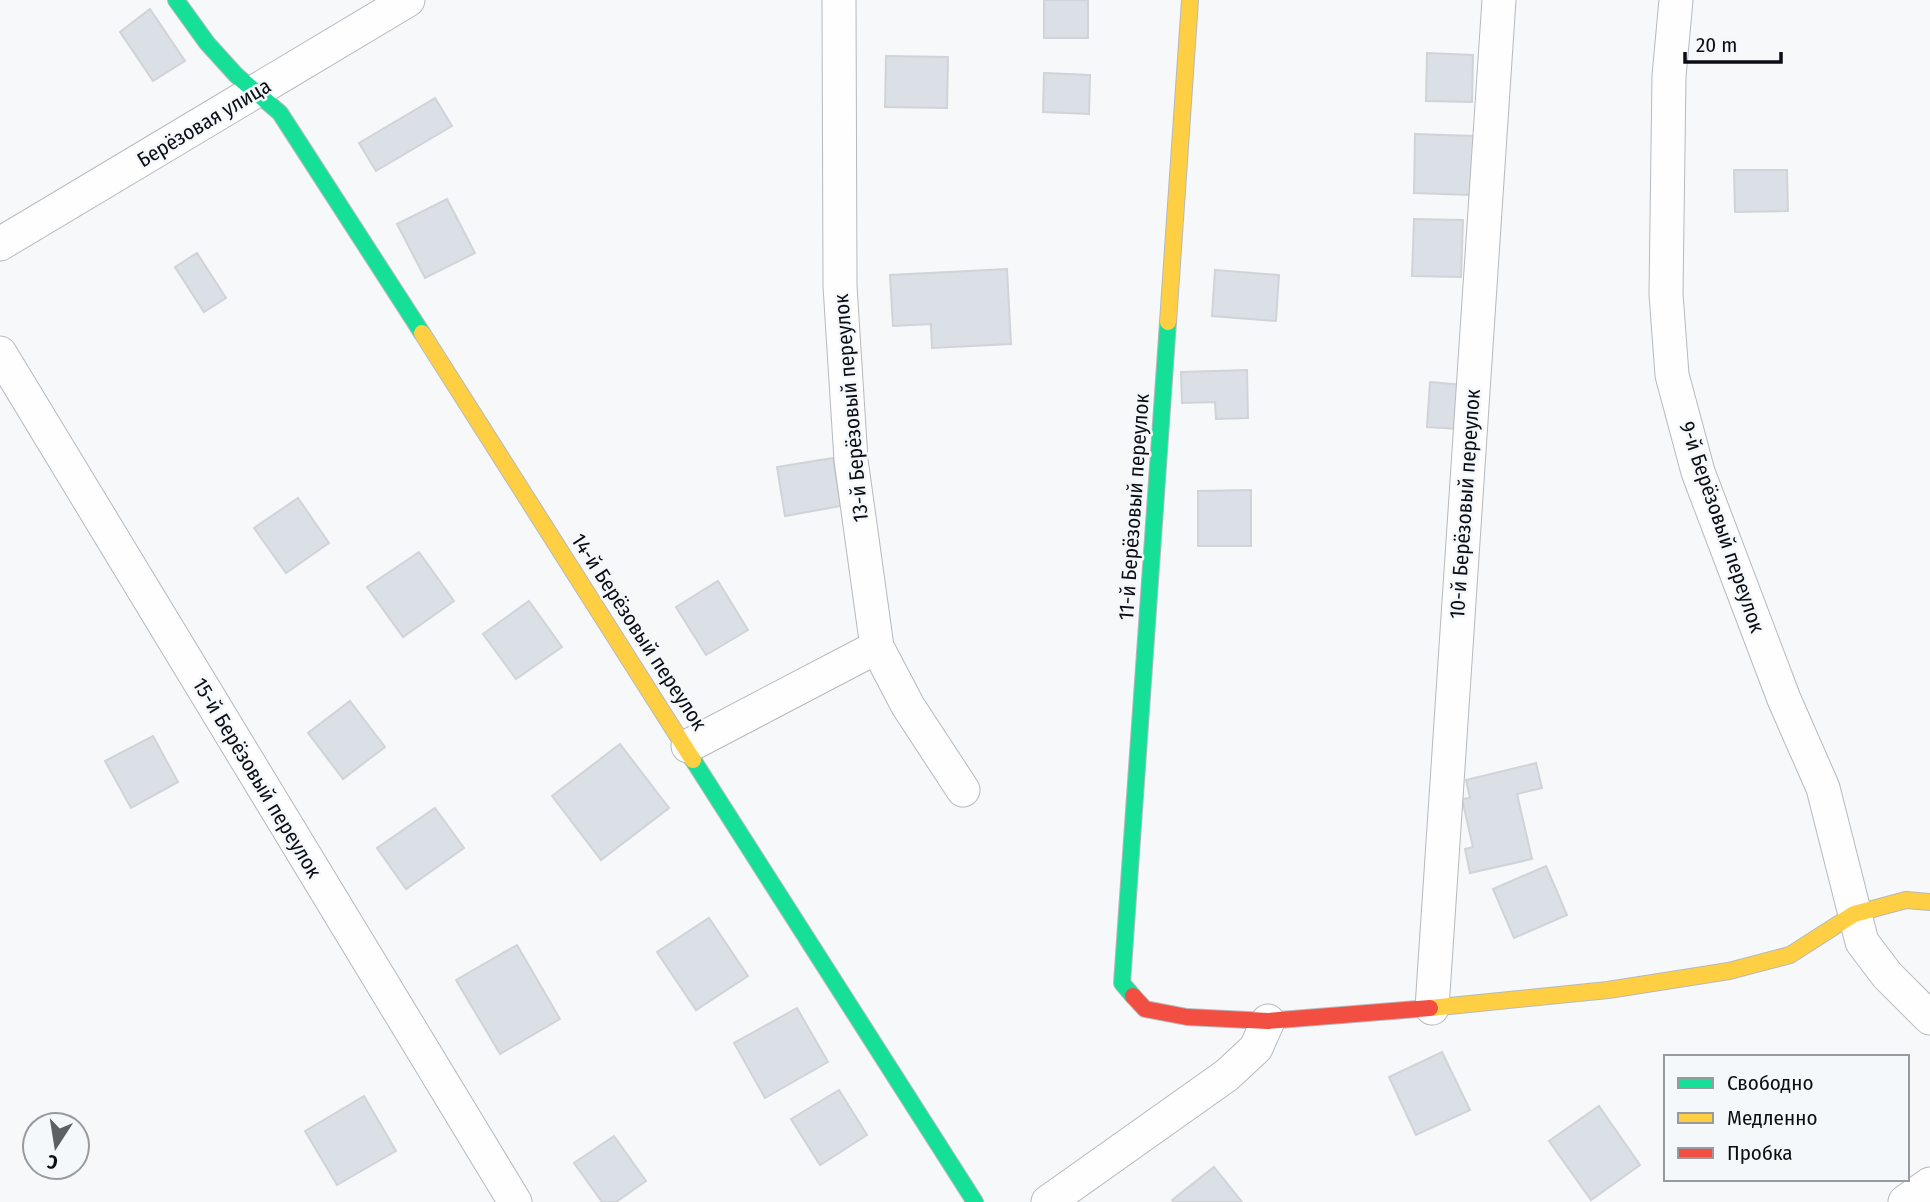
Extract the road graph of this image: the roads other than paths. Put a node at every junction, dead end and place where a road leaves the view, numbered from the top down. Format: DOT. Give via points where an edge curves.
graph roads {
  1 [pos="176,0"];
  2 [pos="408,0"];
  3 [pos="839,0"];
  4 [pos="1190,0"];
  5 [pos="1499,0"];
  6 [pos="1675,0"];
  7 [pos="258,91"];
  8 [pos="0,244"];
  9 [pos="0,353"];
  10 [pos="877,647"];
  11 [pos="688,746"];
  12 [pos="963,790"];
  13 [pos="1930,902"];
  14 [pos="1854,914"];
  15 [pos="1432,1008"];
  16 [pos="1930,1018"];
  17 [pos="1268,1021"];
  18 [pos="1930,1184"];
  19 [pos="515,1202"];
  20 [pos="975,1202"];
  21 [pos="1048,1202"];
  22 [pos="1905,1202"];
  1 -- 7 [label="street, 14-й Берёзовый переулок" via="229,67"];
  2 -- 7 [label="street, Берёзовая улица"];
  3 -- 10 [label="street, 13-й Берёзовый переулок" via="840,286 851,460"];
  4 -- 17 [label="street, 11-й Берёзовый переулок" via="1122,983 1144,1009 1187,1017"];
  5 -- 15 [label="street, 10-й Берёзовый переулок"];
  6 -- 14 [label="street, 9-й Берёзовый переулок" via="1665,294 1672,375 1698,472 1784,699 1823,788"];
  7 -- 8 [label="street, Берёзовая улица"];
  7 -- 11 [label="street, 14-й Берёзовый переулок" via="302,145"];
  9 -- 19 [label="street, 15-й Берёзовый переулок"];
  10 -- 11 [label="street"];
  10 -- 12 [label="street, 13-й Берёзовый переулок" via="908,706"];
  11 -- 20 [label="street, 14-й Берёзовый переулок"];
  13 -- 14 [label="street" via="1906,900"];
  14 -- 15 [label="street" via="1790,955 1729,971 1608,990"];
  14 -- 16 [label="street, 9-й Берёзовый переулок" via="1862,942"];
  15 -- 17 [label="street"];
  17 -- 21 [label="street" via="1256,1048 1227,1075"];
  18 -- 22 [label="street"];
}
